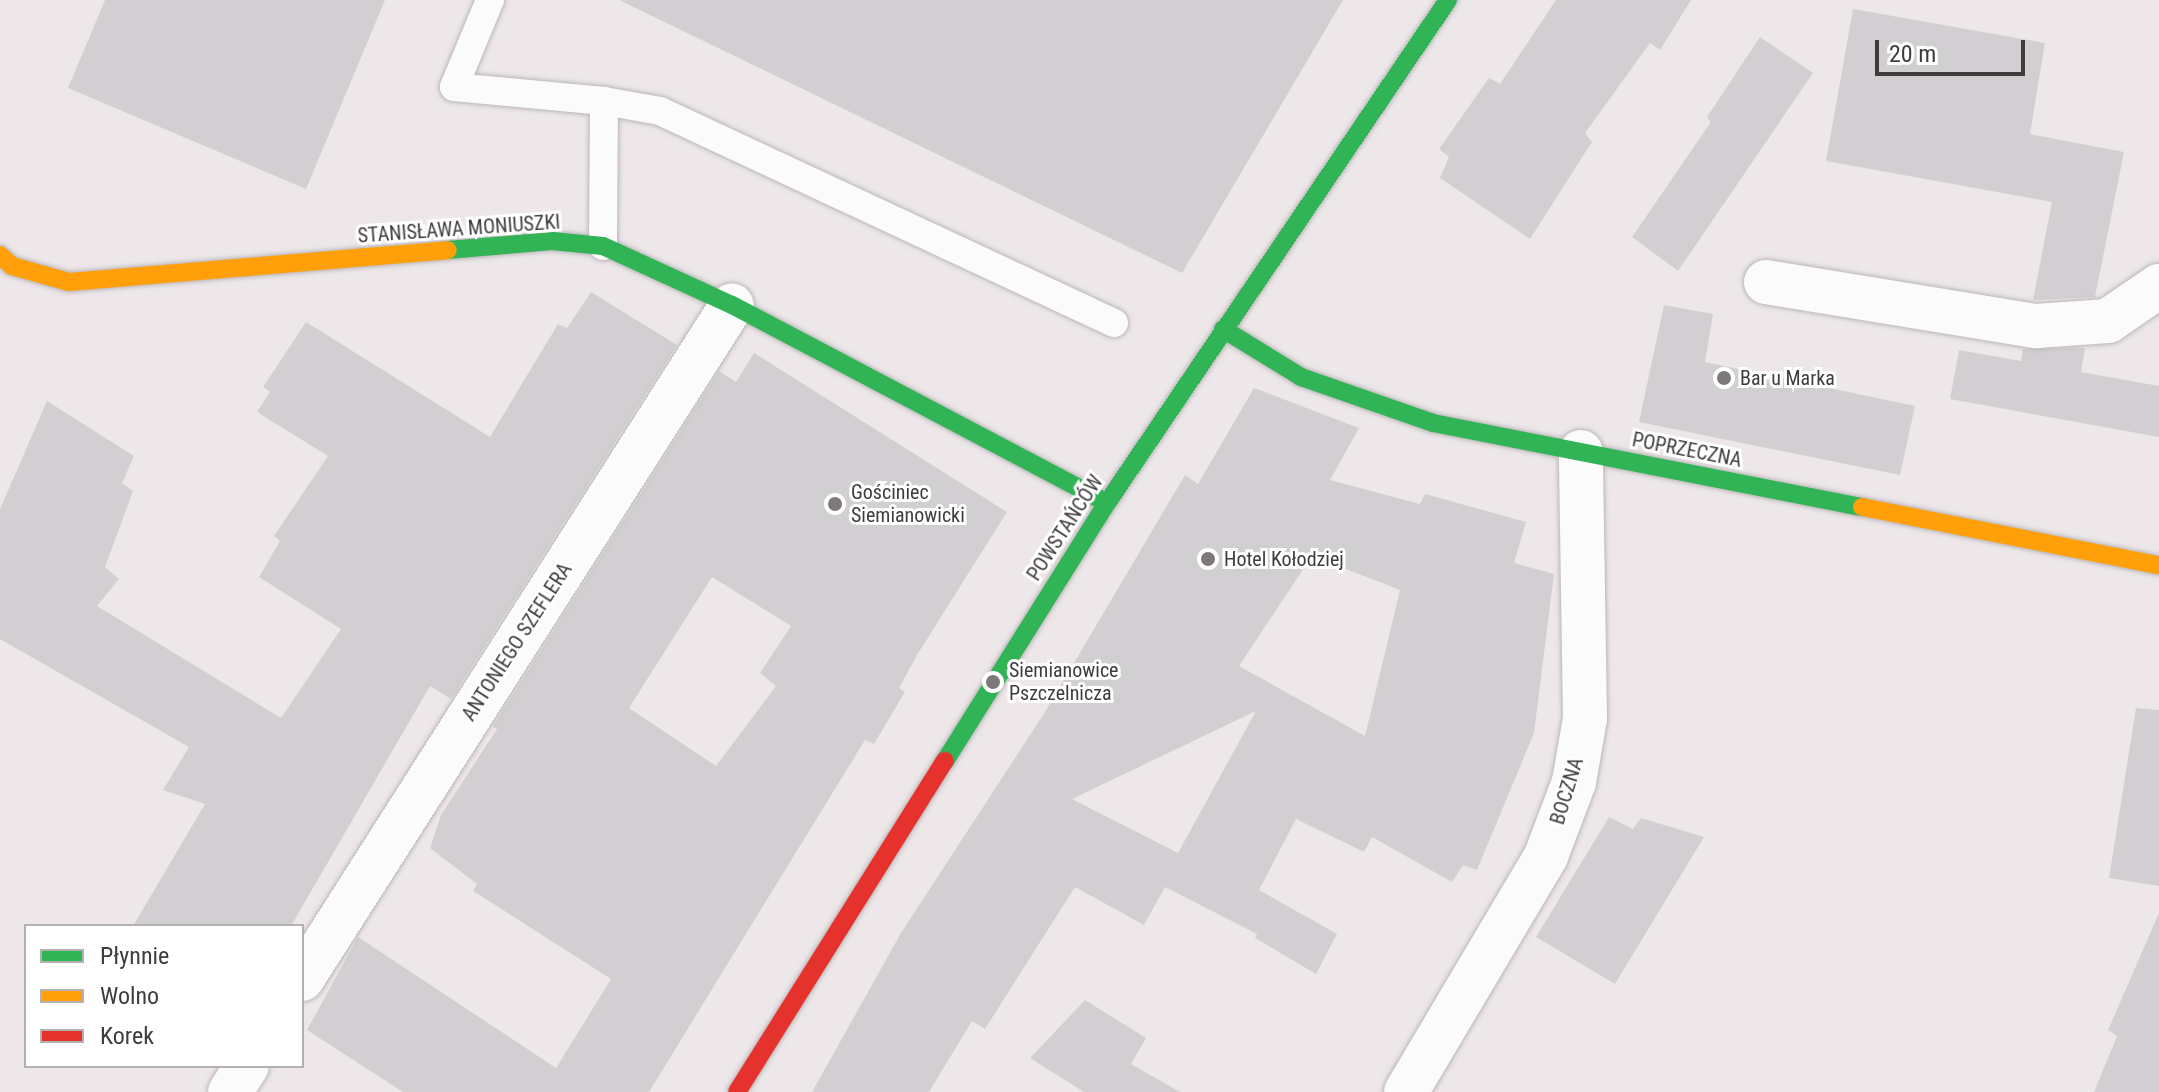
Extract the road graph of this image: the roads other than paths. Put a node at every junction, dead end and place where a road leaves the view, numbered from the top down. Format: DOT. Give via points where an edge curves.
graph roads {
  1 [pos="490,0"];
  2 [pos="1448,0"];
  3 [pos="604,101"];
  4 [pos="603,246"];
  5 [pos="0,255"];
  6 [pos="1766,282"];
  7 [pos="2159,286"];
  8 [pos="732,305"];
  9 [pos="1114,323"];
  10 [pos="1223,329"];
  11 [pos="1581,452"];
  12 [pos="1107,503"];
  13 [pos="2159,565"];
  14 [pos="304,976"];
  15 [pos="246,1068"];
  16 [pos="230,1092"];
  17 [pos="737,1092"];
  18 [pos="1406,1092"];
  1 -- 3 [label="lane" via="454,87"];
  2 -- 10 [label="street, POWSTAŃCÓW"];
  3 -- 4 [label="lane"];
  3 -- 9 [label="lane" via="660,111"];
  4 -- 5 [label="street, STANISŁAWA MONIUSZKI" via="552,241 69,282 12,266"];
  4 -- 8 [label="street, STANISŁAWA MONIUSZKI"];
  6 -- 7 [label="street" via="2036,326 2108,321"];
  8 -- 12 [label="street, STANISŁAWA MONIUSZKI"];
  8 -- 14 [label="street, ANTONIEGO SZEFLERA"];
  10 -- 11 [label="street, POPRZECZNA" via="1301,377 1368,404"];
  10 -- 12 [label="street, POWSTAŃCÓW"];
  11 -- 13 [label="street, POPRZECZNA"];
  11 -- 18 [label="street, BOCZNA" via="1585,718 1574,782 1546,856"];
  12 -- 17 [label="street, POWSTAŃCÓW"];
  15 -- 16 [label="street"];
}
